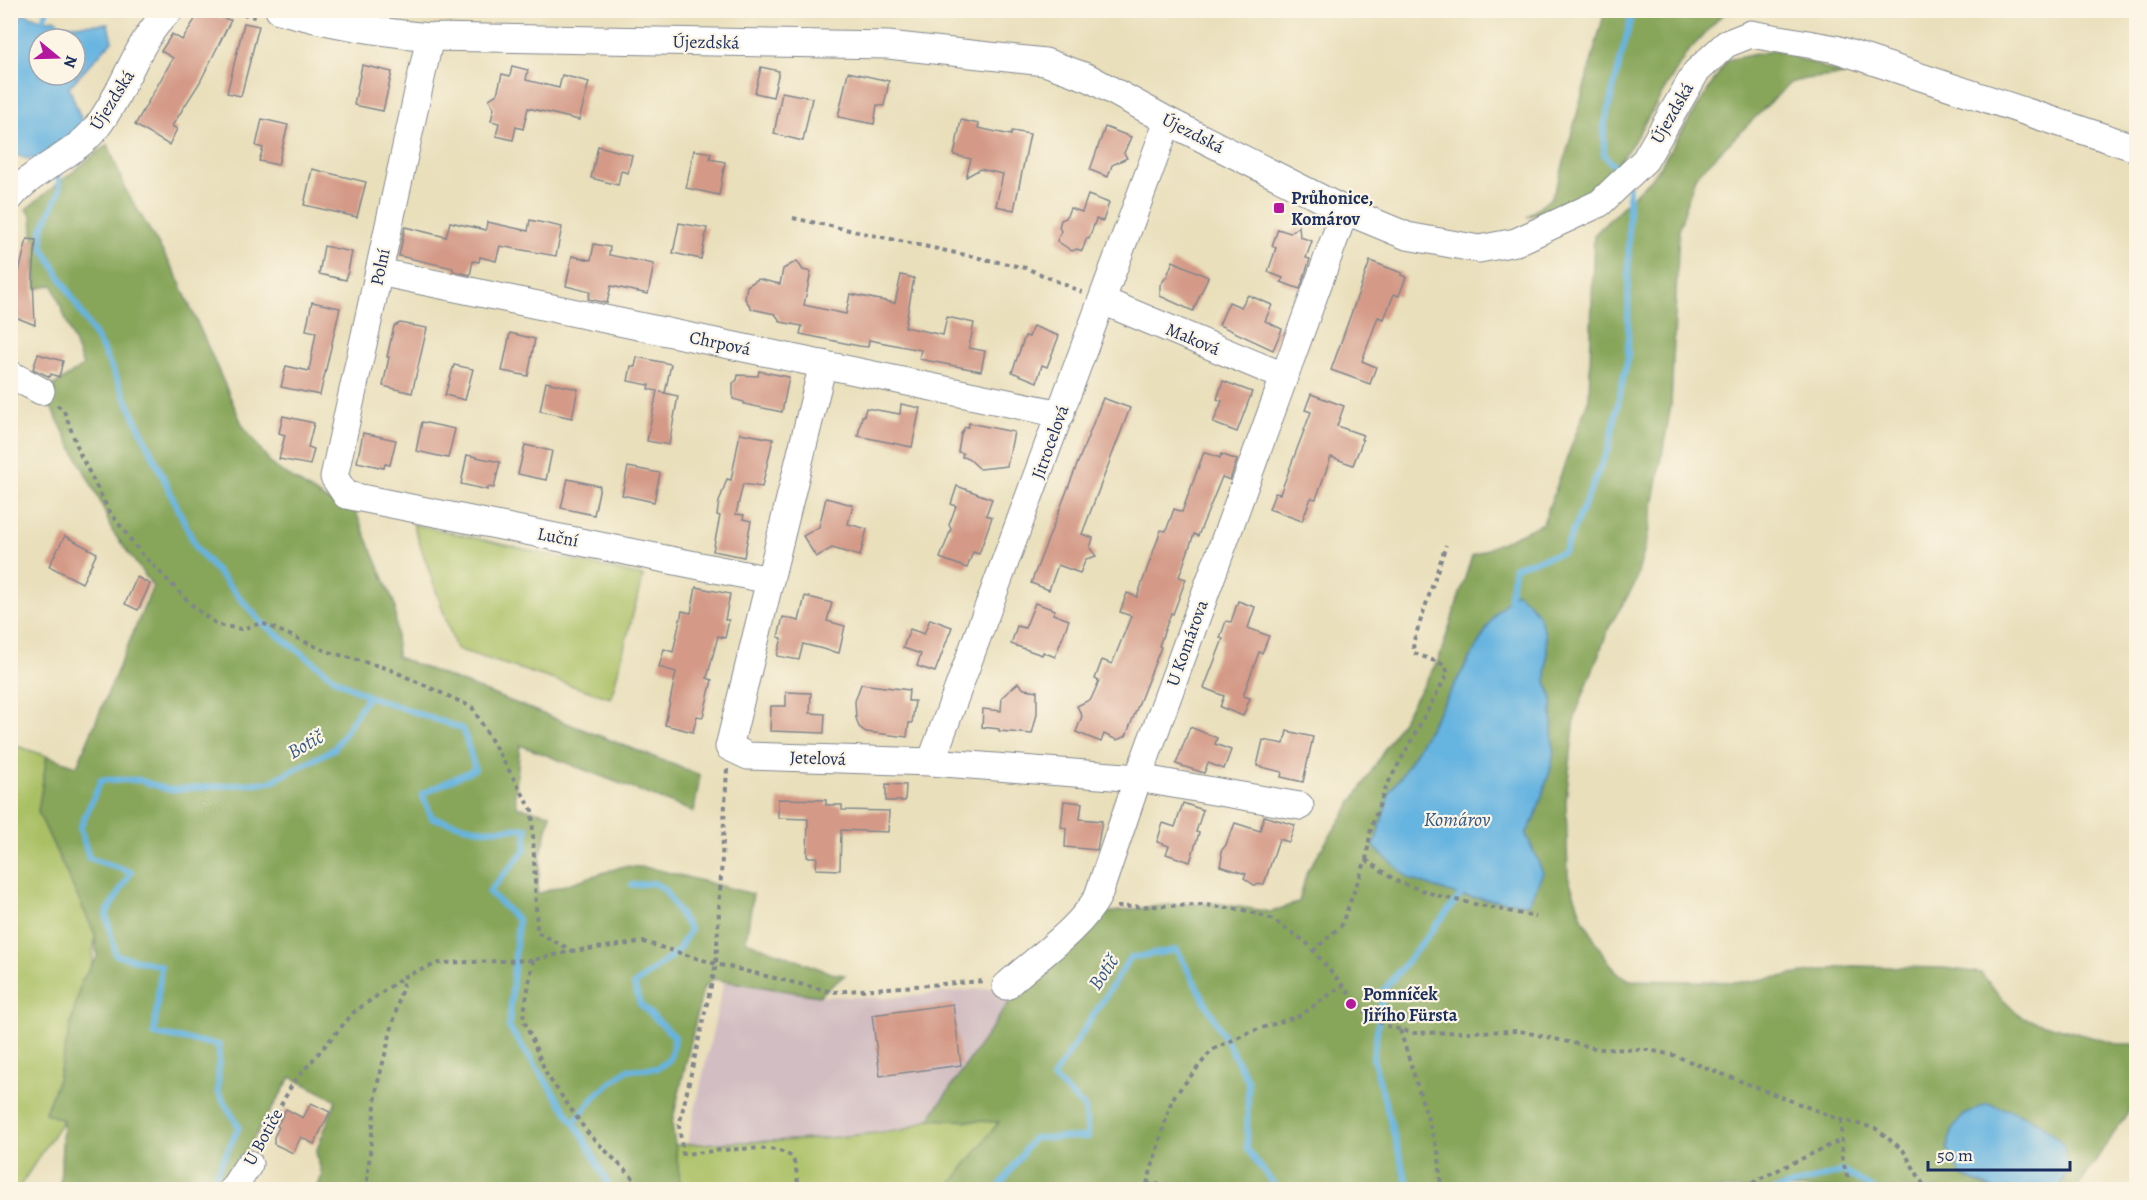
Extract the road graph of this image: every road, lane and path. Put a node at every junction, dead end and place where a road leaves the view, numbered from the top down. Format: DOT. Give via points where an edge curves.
graph roads {
  1 [pos="170,10"];
  2 [pos="279,10"];
  3 [pos="430,37"];
  4 [pos="2136,91"];
  5 [pos="1168,121"];
  6 [pos="2133,147"];
  7 [pos="10,198"];
  8 [pos="1345,210"];
  9 [pos="793,218"];
  10 [pos="379,272"];
  11 [pos="1103,301"];
  12 [pos="823,364"];
  13 [pos="10,374"];
  14 [pos="1283,376"];
  15 [pos="41,391"];
  16 [pos="1061,414"];
  17 [pos="346,495"];
  18 [pos="1446,545"];
  19 [pos="770,580"];
  20 [pos="729,747"];
  21 [pos="931,762"];
  22 [pos="1138,778"];
  23 [pos="1300,806"];
  24 [pos="1366,860"];
  25 [pos="1092,908"];
  26 [pos="1536,916"];
  27 [pos="572,951"];
  28 [pos="1313,951"];
  29 [pos="533,960"];
  30 [pos="716,964"];
  31 [pos="405,976"];
  32 [pos="1010,982"];
  33 [pos="1343,985"];
  34 [pos="1399,1029"];
  35 [pos="1841,1120"];
  36 [pos="1841,1140"];
  37 [pos="249,1164"];
  38 [pos="1147,1184"];
  39 [pos="232,1190"];
  40 [pos="366,1190"];
  41 [pos="645,1190"];
  42 [pos="800,1190"];
  43 [pos="1140,1190"];
  44 [pos="1211,1190"];
  45 [pos="1441,1190"];
  46 [pos="1736,1190"];
  47 [pos="1851,1190"];
  48 [pos="1929,1190"];
  1 -- 7 [label="street, Újezdská" via="154,28 97,127"];
  2 -- 3 [label="street, Újezdská" via="359,30"];
  3 -- 5 [label="street, Újezdská" via="888,45 1045,62 1089,78"];
  3 -- 10 [label="street, Polní"];
  4 -- 6 [label="path"];
  5 -- 8 [label="street, Újezdská"];
  5 -- 11 [label="street, Jitrocelová"];
  6 -- 8 [label="street, Újezdská" via="1836,49 1751,34 1726,44 1696,72 1646,160 1600,203 1516,242 1479,249 1407,236"];
  8 -- 14 [label="street, U Komárova"];
  9 -- 11 [label="path" via="1026,268"];
  10 -- 12 [label="street, Chrpová"];
  10 -- 17 [label="street, Polní" via="334,477"];
  11 -- 14 [label="street, Maková"];
  11 -- 16 [label="street, Jitrocelová"];
  12 -- 16 [label="street, Chrpová"];
  12 -- 19 [label="street"];
  13 -- 15 [label="street"];
  14 -- 22 [label="street, U Komárova"];
  15 -- 27 [label="path" via="64,411 80,454 108,509 138,551 196,609 218,625 241,629 262,623 326,651 389,669 472,707 532,810 537,932"];
  16 -- 21 [label="street, Jitrocelová"];
  17 -- 19 [label="street, Luční"];
  18 -- 24 [label="path" via="1413,643 1414,653 1445,665 1448,673 1386,787 1371,828"];
  19 -- 20 [label="street"];
  20 -- 21 [label="street, Jetelová" via="748,756"];
  20 -- 30 [label="path"];
  21 -- 22 [label="street, Jetelová"];
  22 -- 23 [label="street, Jetelová"];
  22 -- 25 [label="street, U Komárova"];
  24 -- 26 [label="path" via="1398,882 1431,893"];
  24 -- 28 [label="path" via="1341,926"];
  25 -- 28 [label="path" via="1205,905 1244,910 1271,919"];
  25 -- 32 [label="street, U Komárova"];
  27 -- 29 [label="path, U Botiče"];
  27 -- 30 [label="path, U Botiče" via="644,942"];
  28 -- 33 [label="path"];
  29 -- 31 [label="path, U Botiče" via="438,963"];
  29 -- 41 [label="path" via="523,1018 547,1075 586,1132"];
  30 -- 32 [label="path, U Botiče" via="833,992"];
  30 -- 42 [label="path" via="679,1126 683,1154 766,1148 783,1151 792,1158"];
  31 -- 37 [label="path, U Botiče" via="354,1012 293,1083"];
  31 -- 40 [label="path" via="377,1086"];
  33 -- 34 [label="path" via="1366,1012 1384,1025"];
  33 -- 38 [label="path" via="1301,1015 1247,1033 1212,1050 1172,1099"];
  34 -- 35 [label="path" via="1413,1033 1520,1030 1599,1049 1657,1051"];
  34 -- 45 [label="path" via="1439,1155"];
  35 -- 36 [label="path"];
  35 -- 48 [label="path" via="1875,1128 1903,1150"];
  36 -- 46 [label="path"];
  36 -- 47 [label="path"];
  37 -- 39 [label="street, U Botiče"];
  38 -- 43 [label="path"];
  38 -- 44 [label="path" via="1204,1185"];
}
